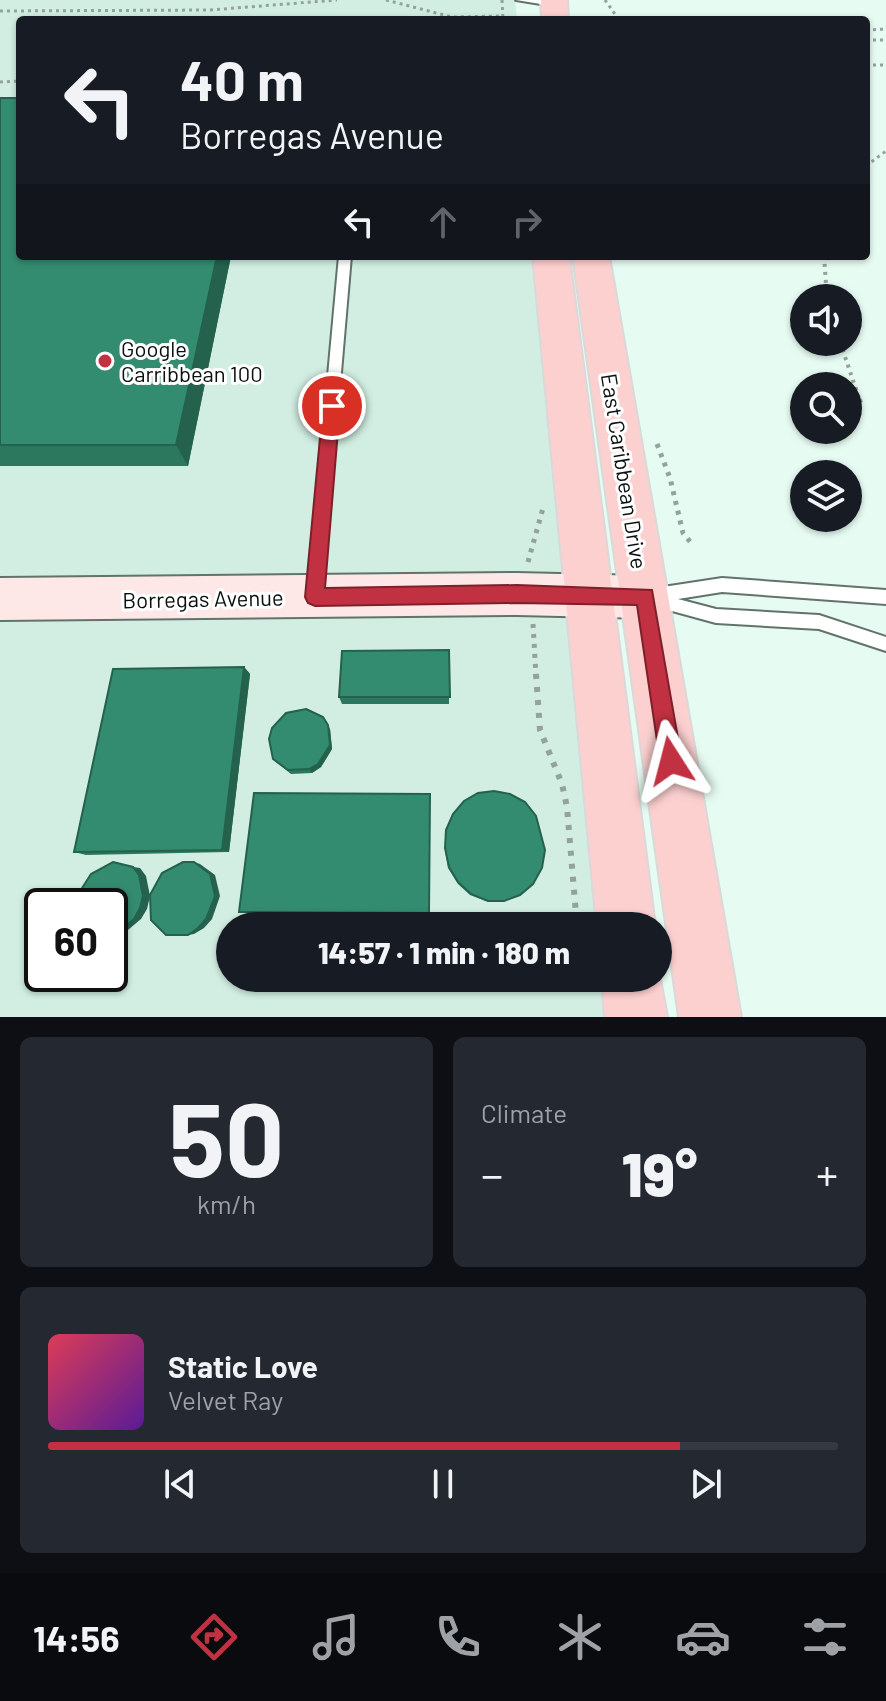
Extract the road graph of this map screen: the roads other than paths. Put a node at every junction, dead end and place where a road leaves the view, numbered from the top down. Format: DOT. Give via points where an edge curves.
graph roads {
  1 [pos="523,0"];
  2 [pos="554,8"];
  3 [pos="345,260"];
  4 [pos="551,260"];
  5 [pos="592,260"];
  6 [pos="590,595"];
  7 [pos="315,597"];
  8 [pos="646,597"];
  9 [pos="886,597"];
  10 [pos="0,599"];
  11 [pos="886,644"];
  12 [pos="624,912"];
  13 [pos="633,992"];
  14 [pos="636,1017"];
  15 [pos="710,1017"];
  1 -- 2 [label="lane"];
  3 -- 7 [label="lane"];
  4 -- 6 [label="main road, East Caribbean Drive"];
  5 -- 8 [label="main road, East Caribbean Drive"];
  6 -- 7 [label="street, Borregas Avenue"];
  6 -- 8 [label="street, Borregas Avenue"];
  6 -- 12 [label="main road, East Caribbean Drive"];
  7 -- 10 [label="street, Borregas Avenue"];
  8 -- 9 [label="lane, Borregas Avenue" via="722,585"];
  8 -- 11 [label="lane, Borregas Avenue" via="716,616 819,622"];
  8 -- 15 [label="main road, East Caribbean Drive"];
  13 -- 14 [label="main road"];
}
